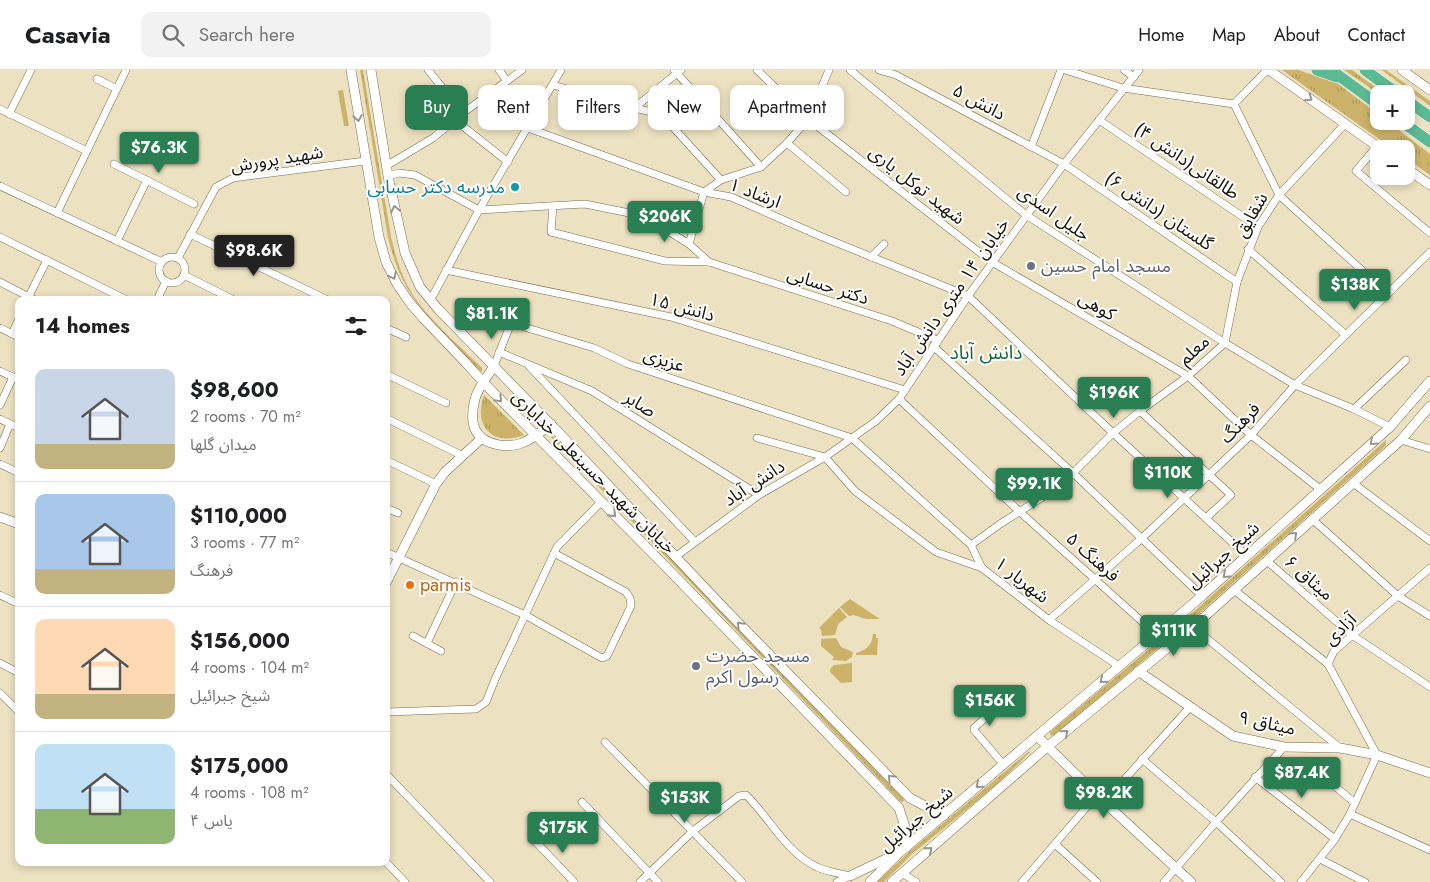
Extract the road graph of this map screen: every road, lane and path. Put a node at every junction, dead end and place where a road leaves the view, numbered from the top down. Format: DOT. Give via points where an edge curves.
graph roads {
  1 [pos="31,70"];
  2 [pos="126,70"];
  3 [pos="351,70"];
  4 [pos="371,70"];
  5 [pos="428,70"];
  6 [pos="499,70"];
  7 [pos="522,70"];
  8 [pos="561,70"];
  9 [pos="757,70"];
  10 [pos="829,70"];
  11 [pos="850,70"];
  12 [pos="879,70"];
  13 [pos="1063,70"];
  14 [pos="1124,70"];
  15 [pos="1140,70"];
  16 [pos="1268,70"];
  17 [pos="1317,70"];
  18 [pos="1332,70"];
  19 [pos="1364,70"];
  20 [pos="1402,70"];
  21 [pos="678,71"];
  22 [pos="1134,77"];
  23 [pos="97,79"];
  24 [pos="1342,79"];
  25 [pos="507,81"];
  26 [pos="440,85"];
  27 [pos="553,85"];
  28 [pos="773,85"];
  29 [pos="823,85"];
  30 [pos="1385,85"];
  31 [pos="558,86"];
  32 [pos="117,88"];
  33 [pos="1123,88"];
  34 [pos="1430,90"];
  35 [pos="548,94"];
  36 [pos="1370,99"];
  37 [pos="1234,104"];
  38 [pos="638,105"];
  39 [pos="1415,106"];
  40 [pos="468,109"];
  41 [pos="638,109"];
  42 [pos="0,110"];
  43 [pos="9,114"];
  44 [pos="1430,117"];
  45 [pos="1099,120"];
  46 [pos="1345,124"];
  47 [pos="442,130"];
  48 [pos="468,130"];
  49 [pos="527,130"];
  50 [pos="534,130"];
  51 [pos="798,130"];
  52 [pos="822,130"];
  53 [pos="1413,130"];
  54 [pos="1370,141"];
  55 [pos="1428,142"];
  56 [pos="787,143"];
  57 [pos="1031,146"];
  58 [pos="87,151"];
  59 [pos="1370,156"];
  60 [pos="365,161"];
  61 [pos="508,162"];
  62 [pos="114,164"];
  63 [pos="1064,164"];
  64 [pos="761,167"];
  65 [pos="387,171"];
  66 [pos="1415,174"];
  67 [pos="147,180"];
  68 [pos="721,180"];
  69 [pos="1370,183"];
  70 [pos="1373,185"];
  71 [pos="1430,185"];
  72 [pos="0,186"];
  73 [pos="704,192"];
  74 [pos="846,192"];
  75 [pos="1280,195"];
  76 [pos="194,204"];
  77 [pos="552,206"];
  78 [pos="479,210"];
  79 [pos="57,213"];
  80 [pos="1026,215"];
  81 [pos="1258,227"];
  82 [pos="1430,233"];
  83 [pos="190,234"];
  84 [pos="0,237"];
  85 [pos="117,241"];
  86 [pos="689,244"];
  87 [pos="884,244"];
  88 [pos="1248,249"];
  89 [pos="1430,252"];
  90 [pos="872,257"];
  91 [pos="178,258"];
  92 [pos="47,260"];
  93 [pos="162,262"];
  94 [pos="709,262"];
  95 [pos="992,262"];
  96 [pos="446,270"];
  97 [pos="184,276"];
  98 [pos="166,281"];
  99 [pos="0,282"];
  100 [pos="1236,282"];
  101 [pos="1388,294"];
  102 [pos="25,296"];
  103 [pos="31,296"];
  104 [pos="119,296"];
  105 [pos="160,296"];
  106 [pos="226,296"];
  107 [pos="320,296"];
  108 [pos="968,296"];
  109 [pos="431,299"];
  110 [pos="0,328"];
  111 [pos="390,330"];
  112 [pos="1346,335"];
  113 [pos="15,336"];
  114 [pos="406,337"];
  115 [pos="935,343"];
  116 [pos="1225,343"];
  117 [pos="499,352"];
  118 [pos="1406,360"];
  119 [pos="527,364"];
  120 [pos="494,366"];
  121 [pos="0,371"];
  122 [pos="390,376"];
  123 [pos="1188,376"];
  124 [pos="15,378"];
  125 [pos="15,380"];
  126 [pos="1430,381"];
  127 [pos="484,383"];
  128 [pos="1295,385"];
  129 [pos="904,390"];
  130 [pos="899,399"];
  131 [pos="446,403"];
  132 [pos="0,405"];
  133 [pos="1430,406"];
  134 [pos="1354,409"];
  135 [pos="1140,411"];
  136 [pos="0,419"];
  137 [pos="390,420"];
  138 [pos="10,424"];
  139 [pos="551,424"];
  140 [pos="15,426"];
  141 [pos="1390,427"];
  142 [pos="1113,433"];
  143 [pos="1251,435"];
  144 [pos="536,436"];
  145 [pos="757,438"];
  146 [pos="852,438"];
  147 [pos="481,439"];
  148 [pos="1401,440"];
  149 [pos="0,448"];
  150 [pos="1430,449"];
  151 [pos="463,456"];
  152 [pos="825,457"];
  153 [pos="390,462"];
  154 [pos="0,464"];
  155 [pos="15,471"];
  156 [pos="1072,473"];
  157 [pos="1209,475"];
  158 [pos="1353,483"];
  159 [pos="436,484"];
  160 [pos="1320,489"];
  161 [pos="759,495"];
  162 [pos="1185,498"];
  163 [pos="601,502"];
  164 [pos="390,510"];
  165 [pos="1020,512"];
  166 [pos="398,513"];
  167 [pos="0,517"];
  168 [pos="1206,518"];
  169 [pos="1312,519"];
  170 [pos="15,523"];
  171 [pos="1142,538"];
  172 [pos="1430,541"];
  173 [pos="695,542"];
  174 [pos="971,545"];
  175 [pos="554,552"];
  176 [pos="390,554"];
  177 [pos="1247,556"];
  178 [pos="675,557"];
  179 [pos="399,558"];
  180 [pos="1267,561"];
  181 [pos="982,568"];
  182 [pos="1430,568"];
  183 [pos="390,575"];
  184 [pos="1095,580"];
  185 [pos="456,582"];
  186 [pos="1234,590"];
  187 [pos="0,595"];
  188 [pos="1202,596"];
  189 [pos="1398,596"];
  190 [pos="15,602"];
  191 [pos="525,615"];
  192 [pos="1430,616"];
  193 [pos="1049,620"];
  194 [pos="1193,627"];
  195 [pos="1157,635"];
  196 [pos="1352,635"];
  197 [pos="412,636"];
  198 [pos="427,644"];
  199 [pos="441,651"];
  200 [pos="0,663"];
  201 [pos="1328,664"];
  202 [pos="1119,666"];
  203 [pos="15,671"];
  204 [pos="1138,671"];
  205 [pos="1430,687"];
  206 [pos="0,693"];
  207 [pos="1014,693"];
  208 [pos="1190,707"];
  209 [pos="15,708"];
  210 [pos="390,712"];
  211 [pos="1037,736"];
  212 [pos="605,742"];
  213 [pos="1047,747"];
  214 [pos="1284,747"];
  215 [pos="1340,748"];
  216 [pos="1377,755"];
  217 [pos="1142,759"];
  218 [pos="1003,764"];
  219 [pos="1429,769"];
  220 [pos="1255,777"];
  221 [pos="390,778"];
  222 [pos="1331,783"];
  223 [pos="1097,795"];
  224 [pos="910,798"];
  225 [pos="582,802"];
  226 [pos="1104,802"];
  227 [pos="1355,803"];
  228 [pos="898,808"];
  229 [pos="1350,814"];
  230 [pos="944,816"];
  231 [pos="1216,822"];
  232 [pos="693,831"];
  233 [pos="1334,839"];
  234 [pos="536,842"];
  235 [pos="1056,844"];
  236 [pos="907,847"];
  237 [pos="1430,850"];
  238 [pos="900,853"];
  239 [pos="1320,858"];
  240 [pos="390,866"];
  241 [pos="1176,868"];
  242 [pos="649,873"];
  243 [pos="902,873"];
  244 [pos="850,876"];
  245 [pos="405,882"];
  246 [pos="490,882"];
  247 [pos="574,882"];
  248 [pos="640,882"];
  249 [pos="658,882"];
  250 [pos="742,882"];
  251 [pos="837,882"];
  252 [pos="859,882"];
  253 [pos="870,882"];
  254 [pos="892,882"];
  255 [pos="916,882"];
  256 [pos="1022,882"];
  257 [pos="1098,882"];
  258 [pos="1164,882"];
  259 [pos="1191,882"];
  260 [pos="1281,882"];
  261 [pos="1301,882"];
  262 [pos="1365,882"];
  1 -- 43 [label="street"];
  2 -- 32 [label="street"];
  3 -- 60 [label="street, خیابان شهید حسینعلی خدایاری, one-way"];
  4 -- 65 [label="street, خیابان شهید حسینعلی خدایاری"];
  5 -- 26 [label="street"];
  6 -- 25 [label="street"];
  7 -- 25 [label="street"];
  8 -- 27 [label="street"];
  9 -- 28 [label="street, شهید توکل یاری"];
  10 -- 29 [label="street"];
  11 -- 80 [label="street, جلیل اسدی"];
  12 -- 57 [label="street, دانش ۵" via="896,75"];
  13 -- 33 [label="street"];
  13 -- 57 [label="street"];
  14 -- 22 [label="street"];
  15 -- 22 [label="street, خیابان ۱۴ متری دانش آباد"];
  16 -- 37 [label="street"];
  16 -- 46 [label="street, one-way"];
  17 -- 24 [label="highway"];
  18 -- 24 [label="highway"];
  19 -- 30 [label="highway"];
  20 -- 34 [label="street"];
  21 -- 38 [label="street"];
  21 -- 64 [label="street"];
  22 -- 33 [label="street, خیابان ۱۴ متری دانش آباد"];
  23 -- 32 [label="street"];
  24 -- 36 [label="highway"];
  25 -- 40 [label="street"];
  27 -- 31 [label="street"];
  27 -- 35 [label="street"];
  32 -- 58 [label="street"];
  33 -- 37 [label="street"];
  33 -- 45 [label="street, خیابان ۱۴ متری دانش آباد"];
  37 -- 75 [label="street"];
  39 -- 44 [label="highway"];
  41 -- 68 [label="street" via="661,114"];
  42 -- 43 [label="street"];
  43 -- 58 [label="street"];
  45 -- 63 [label="street, خیابان ۱۴ متری دانش آباد"];
  45 -- 81 [label="street, طالقانی(دانش ۴)"];
  46 -- 54 [label="street"];
  46 -- 75 [label="street, شقایق"];
  47 -- 65 [label="street"];
  48 -- 61 [label="street"];
  49 -- 61 [label="street"];
  50 -- 73 [label="street, ارشاد ۱"];
  51 -- 56 [label="street"];
  52 -- 95 [label="street, شهید توکل یاری"];
  53 -- 55 [label="highway"];
  56 -- 64 [label="street"];
  56 -- 74 [label="street"];
  57 -- 63 [label="street, دانش ۵"];
  58 -- 79 [label="street"];
  59 -- 69 [label="street" via="1356,171"];
  60 -- 83 [label="street, شهید پرورش" via="232,178 216,186"];
  60 -- 127 [label="street, خیابان شهید حسینعلی خدایاری, one-way" via="379,237 397,284 422,318"];
  61 -- 78 [label="street"];
  62 -- 67 [label="street"];
  63 -- 80 [label="street, خیابان ۱۴ متری دانش آباد"];
  63 -- 100 [label="street, گلستان (دانش ۶)"];
  64 -- 68 [label="street"];
  65 -- 78 [label="street" via="415,175"];
  109 -- 65 [label="street, خیابان شهید حسینعلی خدایاری, one-way" via="420,288 404,252"];
  66 -- 71 [label="street"];
  67 -- 76 [label="street"];
  67 -- 85 [label="street"];
  68 -- 73 [label="street"];
  70 -- 82 [label="street"];
  72 -- 79 [label="street"];
  73 -- 86 [label="street"];
  73 -- 90 [label="street, ارشاد ۱" via="731,197"];
  75 -- 81 [label="street, شقایق"];
  75 -- 101 [label="street"];
  77 -- 78 [label="street, دکتر حسابی"];
  77 -- 86 [label="street, دکتر حسابی" via="585,204 644,216"];
  77 -- 94 [label="street, دکتر حسابی" via="551,232 665,261"];
  78 -- 96 [label="street"];
  79 -- 85 [label="street"];
  80 -- 95 [label="street, خیابان ۱۴ متری دانش آباد"];
  80 -- 116 [label="street, جلیل اسدی"];
  81 -- 88 [label="street, شقایق"];
  83 -- 91 [label="street, شهید پرورش"];
  83 -- 107 [label="street"];
  84 -- 92 [label="street"];
  85 -- 93 [label="street"];
  86 -- 94 [label="street, دکتر حسابی"];
  87 -- 90 [label="street"];
  88 -- 100 [label="street, شقایق"];
  88 -- 112 [label="street"];
  89 -- 101 [label="street, فرهنگ"];
  90 -- 108 [label="street, ارشاد ۱"];
  91 -- 93 [label="street" via="169,257"];
  91 -- 97 [label="street" via="184,263"];
  92 -- 103 [label="street"];
  92 -- 104 [label="street"];
  93 -- 98 [label="street" via="160,275"];
  94 -- 115 [label="street, دکتر حسابی" via="892,321"];
  95 -- 108 [label="street, خیابان ۱۴ متری دانش آباد"];
  95 -- 123 [label="street, کوهی"];
  96 -- 109 [label="street"];
  96 -- 129 [label="street, دانش ۱۵" via="672,317"];
  97 -- 98 [label="street" via="174,283"];
  97 -- 106 [label="street"];
  98 -- 105 [label="street"];
  99 -- 102 [label="street"];
  100 -- 116 [label="street, شقایق"];
  101 -- 112 [label="street, فرهنگ"];
  108 -- 115 [label="street, خیابان ۱۴ متری دانش آباد"];
  108 -- 142 [label="street"];
  109 -- 120 [label="street, خیابان شهید حسینعلی خدایاری"];
  110 -- 113 [label="street"];
  111 -- 114 [label="street"];
  112 -- 128 [label="street, فرهنگ"];
  115 -- 129 [label="street, خیابان ۱۴ متری دانش آباد"];
  115 -- 156 [label="street, دکتر حسابی"];
  116 -- 123 [label="street, معلم"];
  116 -- 128 [label="street, جلیل اسدی"];
  117 -- 119 [label="street, صابر"];
  117 -- 120 [label="street, عزیزی"];
  117 -- 146 [label="street, عزیزی" via="511,323 594,348 628,364"];
  118 -- 134 [label="street"];
  119 -- 161 [label="street, صابر" via="592,391"];
  119 -- 173 [label="street"];
  120 -- 127 [label="street"];
  120 -- 139 [label="street, خیابان شهید حسینعلی خدایاری"];
  121 -- 124 [label="street"];
  122 -- 131 [label="street"];
  123 -- 135 [label="street, معلم"];
  123 -- 143 [label="street, کوهی"];
  125 -- 132 [label="street"];
  126 -- 141 [label="street, شیخ جبرائیل"];
  127 -- 144 [label="street, خیابان شهید حسینعلی خدایاری, one-way"];
  127 -- 147 [label="street" via="477,394 473,415"];
  128 -- 134 [label="street, جلیل اسدی"];
  128 -- 143 [label="street, فرهنگ"];
  129 -- 130 [label="street, خیابان ۱۴ متری دانش آباد"];
  130 -- 146 [label="street, خیابان ۱۴ متری دانش آباد"];
  130 -- 165 [label="street, فرهنگ ۵"];
  133 -- 148 [label="street, شیخ جبرائیل"];
  134 -- 141 [label="street, جلیل اسدی"];
  135 -- 142 [label="street, معلم"];
  135 -- 157 [label="street"];
  136 -- 138 [label="street"];
  137 -- 151 [label="street"];
  138 -- 140 [label="street"];
  138 -- 149 [label="street"];
  139 -- 144 [label="street"];
  139 -- 178 [label="street, خیابان شهید حسینعلی خدایاری"];
  141 -- 160 [label="street, شیخ جبرائیل, one-way"];
  142 -- 156 [label="street, معلم"];
  142 -- 162 [label="street"];
  143 -- 157 [label="street, فرهنگ"];
  143 -- 160 [label="street, کوهی"];
  144 -- 147 [label="street" via="513,445 494,444"];
  144 -- 163 [label="street, خیابان شهید حسینعلی خدایاری"];
  145 -- 152 [label="street"];
  146 -- 152 [label="street, دانش آباد"];
  146 -- 174 [label="street"];
  147 -- 151 [label="street"];
  148 -- 150 [label="street"];
  148 -- 158 [label="street, شیخ جبرائیل"];
  151 -- 159 [label="street"];
  152 -- 161 [label="street, دانش آباد"];
  152 -- 181 [label="street, شهریار ۱" via="855,491 936,552"];
  153 -- 159 [label="street"];
  154 -- 155 [label="street"];
  156 -- 165 [label="street, معلم"];
  156 -- 171 [label="street, دکتر حسابی"];
  157 -- 162 [label="street, فرهنگ"];
  157 -- 168 [label="street" via="1231,495"];
  158 -- 169 [label="street, شیخ جبرائیل"];
  158 -- 172 [label="street"];
  159 -- 179 [label="street"];
  160 -- 177 [label="street, شیخ جبرائیل"];
  161 -- 173 [label="street, دانش آباد"];
  162 -- 168 [label="street"];
  162 -- 171 [label="street, فرهنگ"];
  163 -- 175 [label="street"];
  163 -- 228 [label="street, خیابان شهید حسینعلی خدایاری, one-way"];
  164 -- 166 [label="street"];
  165 -- 174 [label="street, معلم"];
  165 -- 184 [label="street, فرهنگ ۵"];
  167 -- 170 [label="street"];
  168 -- 177 [label="street"];
  180 -- 169 [label="street, شیخ جبرائیل, one-way"];
  169 -- 189 [label="street"];
  171 -- 184 [label="street, فرهنگ"];
  171 -- 188 [label="street, دکتر حسابی"];
  173 -- 178 [label="street, دانش آباد"];
  174 -- 181 [label="street"];
  175 -- 191 [label="street"];
  175 -- 191 [label="street" via="626,592 630,598 631,606 610,653 602,658"];
  176 -- 179 [label="street"];
  177 -- 188 [label="street, شیخ جبرائیل, one-way"];
  224 -- 178 [label="street, خیابان شهید حسینعلی خدایاری, one-way"];
  179 -- 183 [label="street"];
  179 -- 185 [label="street"];
  180 -- 186 [label="street, شیخ جبرائیل"];
  180 -- 196 [label="street, میثاق ۶"];
  181 -- 193 [label="street, شهریار ۱"];
  182 -- 189 [label="street, آزادی"];
  184 -- 193 [label="street, فرهنگ"];
  184 -- 195 [label="street, فرهنگ ۵"];
  185 -- 191 [label="street"];
  185 -- 198 [label="street"];
  186 -- 194 [label="street, شیخ جبرائیل"];
  186 -- 201 [label="street"];
  187 -- 190 [label="street"];
  188 -- 195 [label="street, شیخ جبرائیل"];
  189 -- 192 [label="street"];
  189 -- 196 [label="street, آزادی"];
  191 -- 210 [label="street" via="482,706 476,709"];
  193 -- 202 [label="street, شهریار ۱"];
  194 -- 204 [label="street, شیخ جبرائیل"];
  194 -- 215 [label="street"];
  195 -- 202 [label="street, شیخ جبرائیل"];
  196 -- 201 [label="street, آزادی" via="1334,652"];
  196 -- 205 [label="street, میثاق ۶"];
  197 -- 198 [label="street"];
  198 -- 199 [label="street"];
  200 -- 203 [label="street"];
  201 -- 216 [label="street, آزادی"];
  202 -- 211 [label="street, شیخ جبرائیل, one-way"];
  204 -- 208 [label="street, میثاق ۹"];
  213 -- 204 [label="street, شیخ جبرائیل, one-way"];
  206 -- 209 [label="street"];
  207 -- 218 [label="street" via="974,728"];
  208 -- 214 [label="street, میثاق ۹" via="1233,736"];
  208 -- 217 [label="street"];
  211 -- 213 [label="street"];
  211 -- 218 [label="street, شیخ جبرائیل"];
  212 -- 232 [label="street"];
  213 -- 223 [label="street"];
  243 -- 213 [label="street, شیخ جبرائیل, one-way"];
  214 -- 215 [label="street, میثاق ۹"];
  214 -- 220 [label="street"];
  215 -- 216 [label="street, میثاق ۹"];
  216 -- 219 [label="street, میثاق ۹"];
  216 -- 227 [label="street"];
  217 -- 226 [label="street"];
  217 -- 231 [label="street"];
  218 -- 230 [label="street, شیخ جبرائیل, one-way"];
  220 -- 231 [label="street"];
  220 -- 233 [label="street"];
  221 -- 246 [label="street"];
  222 -- 227 [label="street"];
  223 -- 226 [label="street"];
  223 -- 235 [label="street"];
  224 -- 228 [label="street" via="905,806"];
  224 -- 230 [label="street, خیابان شهید حسینعلی خدایاری"];
  225 -- 242 [label="street"];
  226 -- 241 [label="street"];
  227 -- 229 [label="street"];
  228 -- 236 [label="street, خیابان شهید حسینعلی خدایاری" via="905,827"];
  229 -- 233 [label="street"];
  229 -- 237 [label="street"];
  230 -- 236 [label="street, شیخ جبرائیل"];
  231 -- 241 [label="street"];
  231 -- 260 [label="street"];
  232 -- 242 [label="street"];
  232 -- 244 [label="street" via="739,796 746,795 805,860 818,868"];
  232 -- 250 [label="street"];
  233 -- 239 [label="street"];
  234 -- 247 [label="street"];
  235 -- 256 [label="street"];
  235 -- 257 [label="street"];
  236 -- 238 [label="street, شیخ جبرائیل"];
  238 -- 244 [label="street"];
  238 -- 253 [label="street, شیخ جبرائیل"];
  239 -- 261 [label="street"];
  239 -- 262 [label="street"];
  240 -- 245 [label="street"];
  241 -- 258 [label="street"];
  241 -- 259 [label="street"];
  242 -- 248 [label="street"];
  242 -- 249 [label="street"];
  243 -- 254 [label="street, شیخ جبرائیل"];
  243 -- 255 [label="street"];
  244 -- 251 [label="street"];
  244 -- 252 [label="street"];
}
